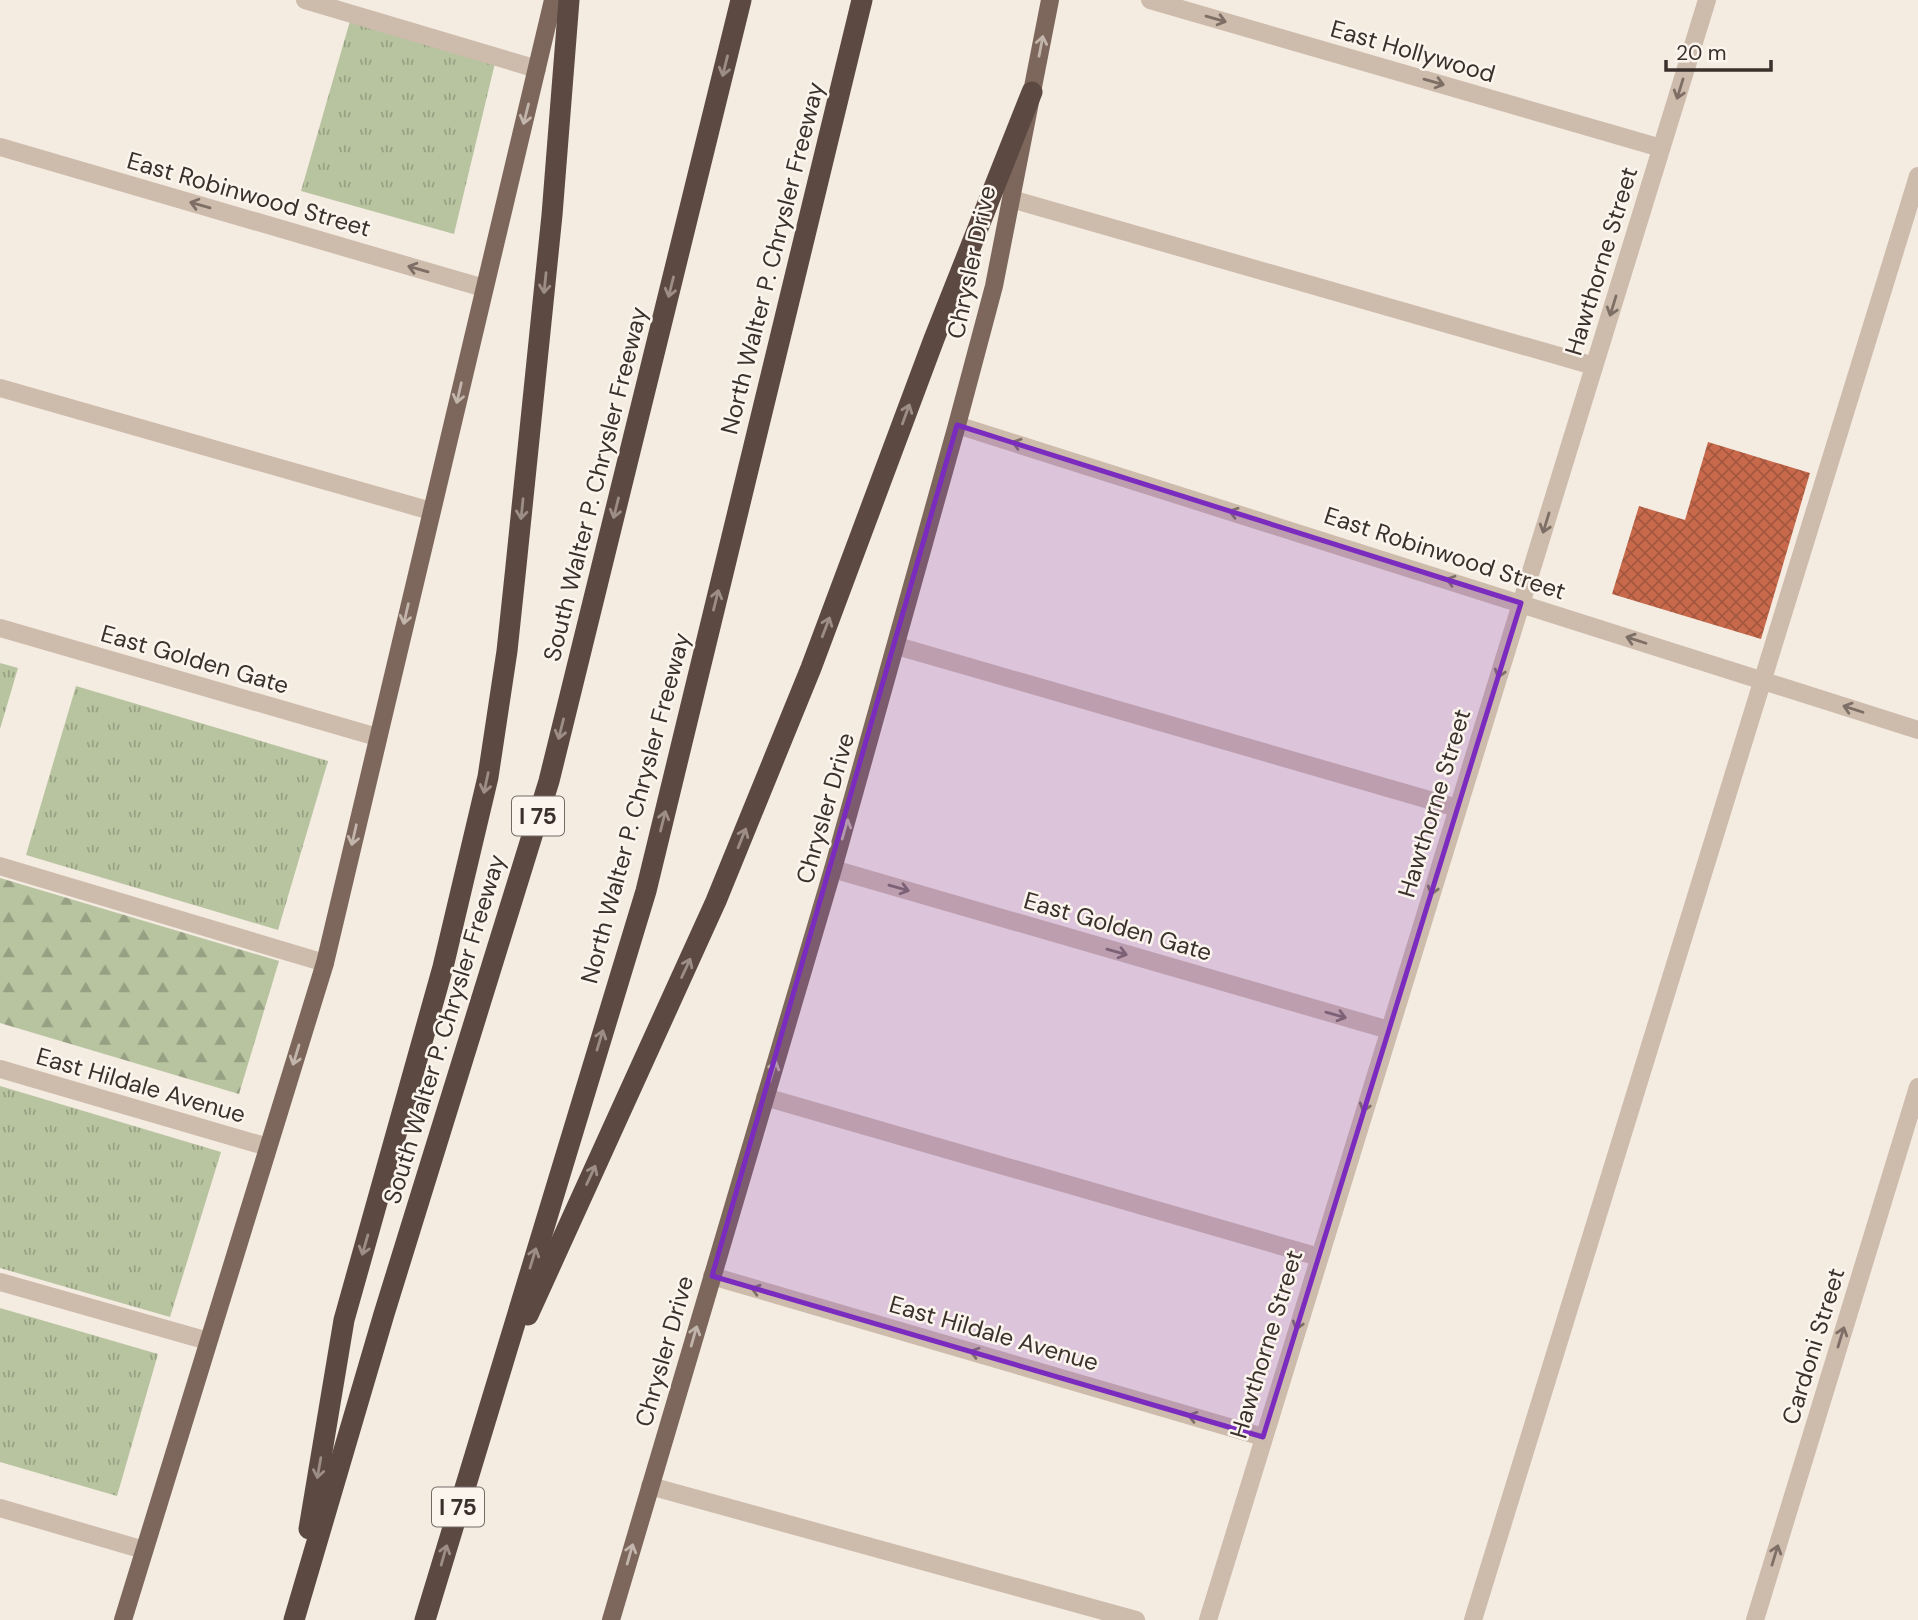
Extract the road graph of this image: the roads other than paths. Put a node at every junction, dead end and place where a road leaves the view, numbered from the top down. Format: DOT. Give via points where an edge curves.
graph roads {
  1 [pos="305,0"];
  2 [pos="554,0"];
  3 [pos="569,0"];
  4 [pos="741,0"];
  5 [pos="862,0"];
  6 [pos="1050,0"];
  7 [pos="1150,0"];
  8 [pos="1707,0"];
  9 [pos="537,69"];
  10 [pos="1032,92"];
  11 [pos="0,148"];
  12 [pos="1661,148"];
  13 [pos="1918,176"];
  14 [pos="1011,199"];
  15 [pos="484,288"];
  16 [pos="1594,366"];
  17 [pos="0,388"];
  18 [pos="957,425"];
  19 [pos="431,511"];
  20 [pos="1521,603"];
  21 [pos="0,628"];
  22 [pos="897,646"];
  23 [pos="1763,680"];
  24 [pos="1918,730"];
  25 [pos="377,737"];
  26 [pos="1457,808"];
  27 [pos="0,866"];
  28 [pos="833,869"];
  29 [pos="325,963"];
  30 [pos="1389,1030"];
  31 [pos="0,1069"];
  32 [pos="1918,1087"];
  33 [pos="765,1097"];
  34 [pos="268,1147"];
  35 [pos="1319,1257"];
  36 [pos="712,1276"];
  37 [pos="0,1282"];
  38 [pos="208,1341"];
  39 [pos="492,1393"];
  40 [pos="1264,1437"];
  41 [pos="650,1486"];
  42 [pos="0,1508"];
  43 [pos="144,1550"];
  44 [pos="122,1620"];
  45 [pos="293,1620"];
  46 [pos="425,1620"];
  47 [pos="611,1620"];
  48 [pos="1136,1620"];
  49 [pos="1208,1620"];
  50 [pos="1473,1620"];
  51 [pos="1755,1620"];
  1 -- 9 [label="street"];
  2 -- 9 [label="main road"];
  3 -- 45 [label="highway, one-way" via="516,566 488,778 443,967 344,1320"];
  4 -- 45 [label="highway, South Walter P. Chrysler Freeway / I 75, one-way" via="549,781"];
  39 -- 5 [label="highway, North Walter P. Chrysler Freeway / I 75, one-way" via="646,891"];
  10 -- 6 [label="main road, Chrysler Drive, one-way"];
  7 -- 12 [label="street, East Hollywood, one-way"];
  8 -- 12 [label="street, Hawthorne Street, one-way"];
  9 -- 15 [label="main road, one-way"];
  10 -- 14 [label="main road, Chrysler Drive"];
  39 -- 10 [label="highway, one-way" via="716,901 811,668"];
  15 -- 11 [label="street, East Robinwood Street, one-way"];
  12 -- 16 [label="street, Hawthorne Street, one-way"];
  13 -- 23 [label="street"];
  14 -- 16 [label="street"];
  14 -- 18 [label="main road, Chrysler Drive" via="994,286"];
  15 -- 19 [label="main road, one-way"];
  16 -- 20 [label="street, Hawthorne Street, one-way"];
  17 -- 19 [label="street"];
  20 -- 18 [label="street, East Robinwood Street, one-way"];
  18 -- 22 [label="main road, Chrysler Drive"];
  19 -- 25 [label="main road, one-way"];
  23 -- 20 [label="street, East Robinwood Street, one-way"];
  20 -- 26 [label="street, Hawthorne Street, one-way"];
  21 -- 25 [label="street, East Golden Gate"];
  22 -- 26 [label="street"];
  28 -- 22 [label="main road, Chrysler Drive, one-way"];
  24 -- 23 [label="street, East Robinwood Street, one-way"];
  23 -- 50 [label="street"];
  25 -- 29 [label="main road, one-way"];
  26 -- 30 [label="street, Hawthorne Street, one-way"];
  27 -- 29 [label="street"];
  28 -- 30 [label="street, East Golden Gate, one-way"];
  33 -- 28 [label="main road, Chrysler Drive, one-way"];
  29 -- 34 [label="main road, one-way"];
  30 -- 35 [label="street, Hawthorne Street, one-way"];
  31 -- 34 [label="street, East Hildale Avenue"];
  51 -- 32 [label="street, Cardoni Street, one-way"];
  33 -- 35 [label="street"];
  33 -- 36 [label="main road, Chrysler Drive"];
  34 -- 38 [label="main road"];
  35 -- 40 [label="street, Hawthorne Street, one-way"];
  40 -- 36 [label="street, East Hildale Avenue, one-way"];
  41 -- 36 [label="main road, Chrysler Drive, one-way"];
  37 -- 38 [label="street"];
  38 -- 43 [label="main road"];
  46 -- 39 [label="highway, North Walter P. Chrysler Freeway / I 75, one-way"];
  40 -- 49 [label="street, Hawthorne Street"];
  47 -- 41 [label="main road, Chrysler Drive, one-way"];
  41 -- 48 [label="street"];
  42 -- 43 [label="street"];
  43 -- 44 [label="main road"];
}
